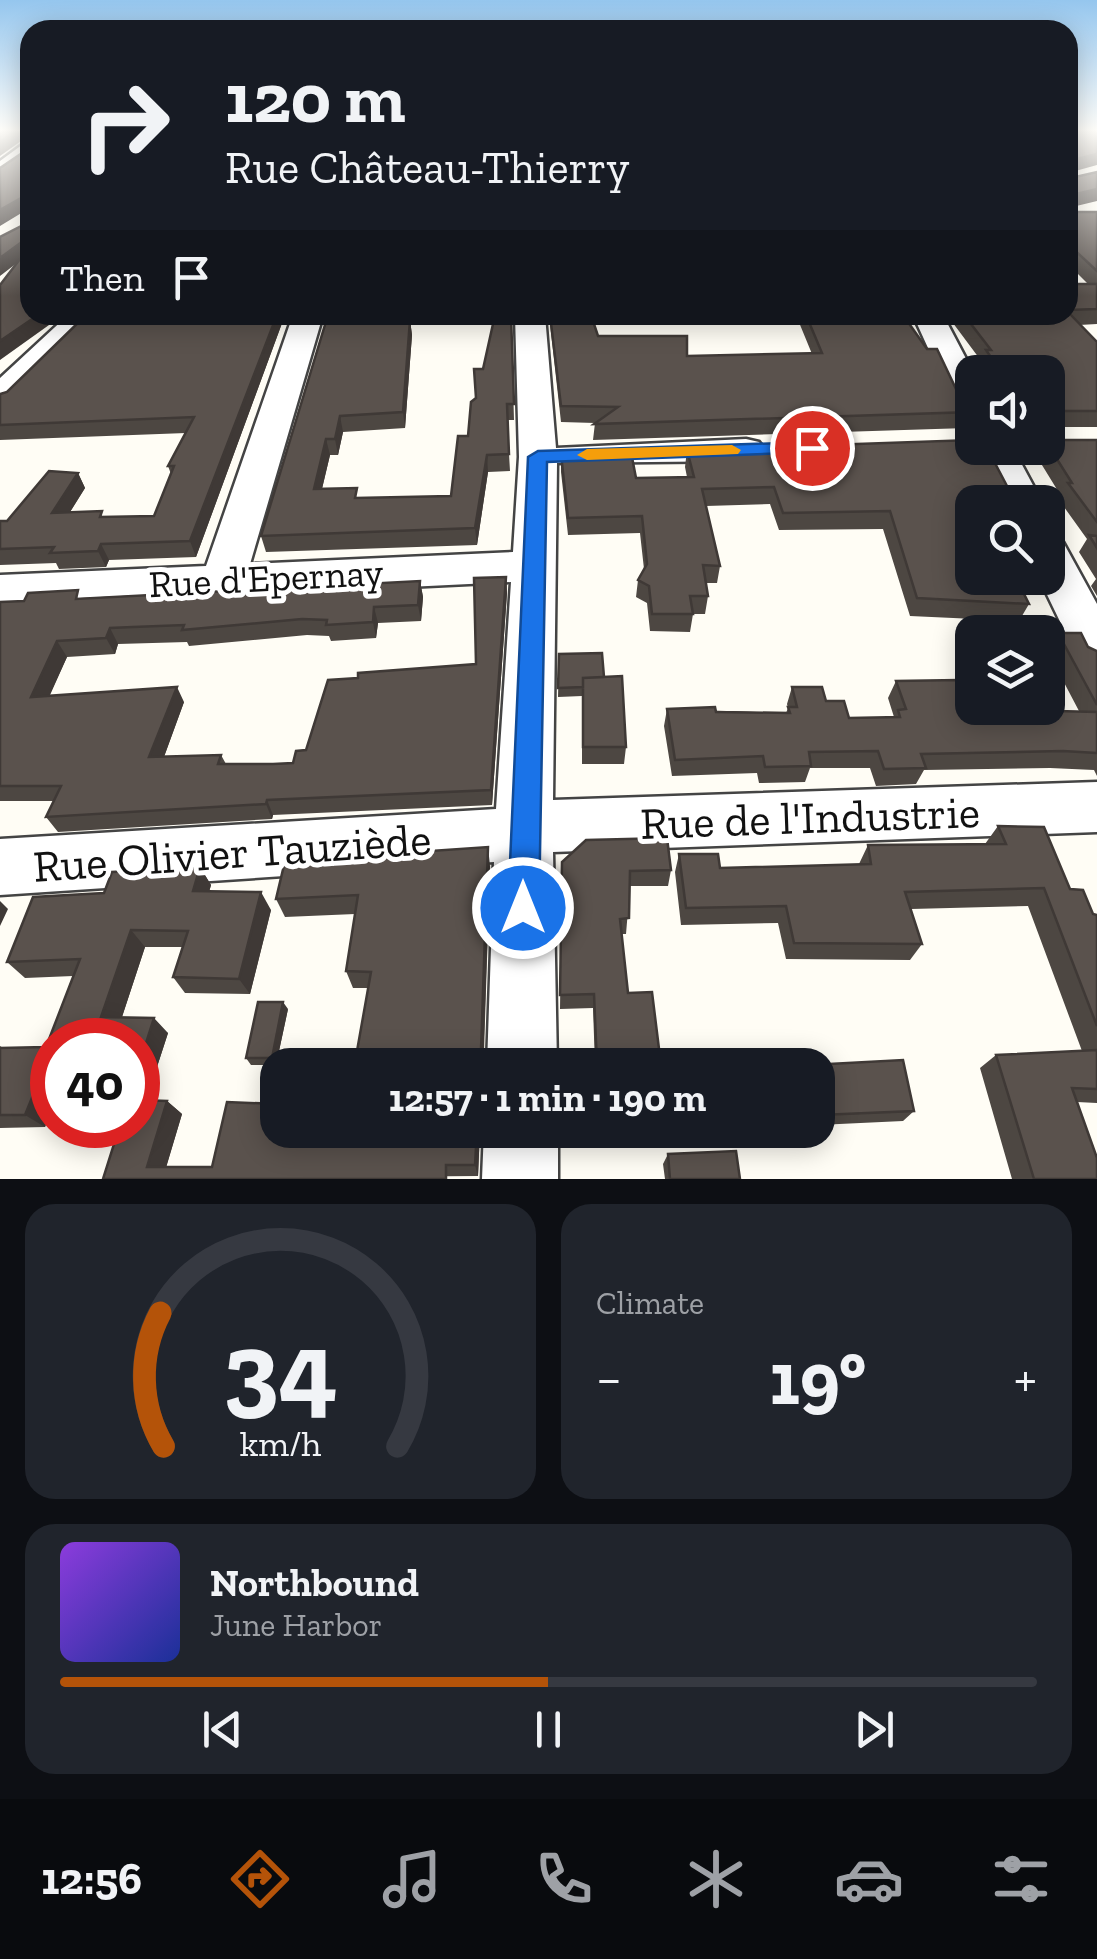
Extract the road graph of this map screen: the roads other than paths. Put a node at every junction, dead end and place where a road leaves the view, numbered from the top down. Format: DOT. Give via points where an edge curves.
graph roads {
  1 [pos="76,325"];
  2 [pos="305,325"];
  3 [pos="531,325"];
  4 [pos="933,325"];
  5 [pos="955,370"];
  6 [pos="0,397"];
  7 [pos="792,448"];
  8 [pos="538,457"];
  9 [pos="532,566"];
  10 [pos="222,580"];
  11 [pos="1065,586"];
  12 [pos="0,591"];
  13 [pos="1097,650"];
  14 [pos="1097,807"];
  15 [pos="524,830"];
  16 [pos="0,867"];
  17 [pos="522,1048"];
  18 [pos="521,1148"];
  19 [pos="520,1179"];
  1 -- 6 [label="street"];
  2 -- 10 [label="street"];
  3 -- 8 [label="street"];
  4 -- 5 [label="street"];
  7 -- 8 [label="street"];
  8 -- 9 [label="street"];
  9 -- 10 [label="street, Rue d'Epernay"];
  9 -- 15 [label="street"];
  10 -- 12 [label="street, Rue d'Epernay"];
  11 -- 13 [label="street"];
  14 -- 15 [label="street, Rue de l'Industrie"];
  15 -- 16 [label="street, Rue Olivier Tauziède"];
  15 -- 17 [label="street"];
  18 -- 19 [label="street"];
}
